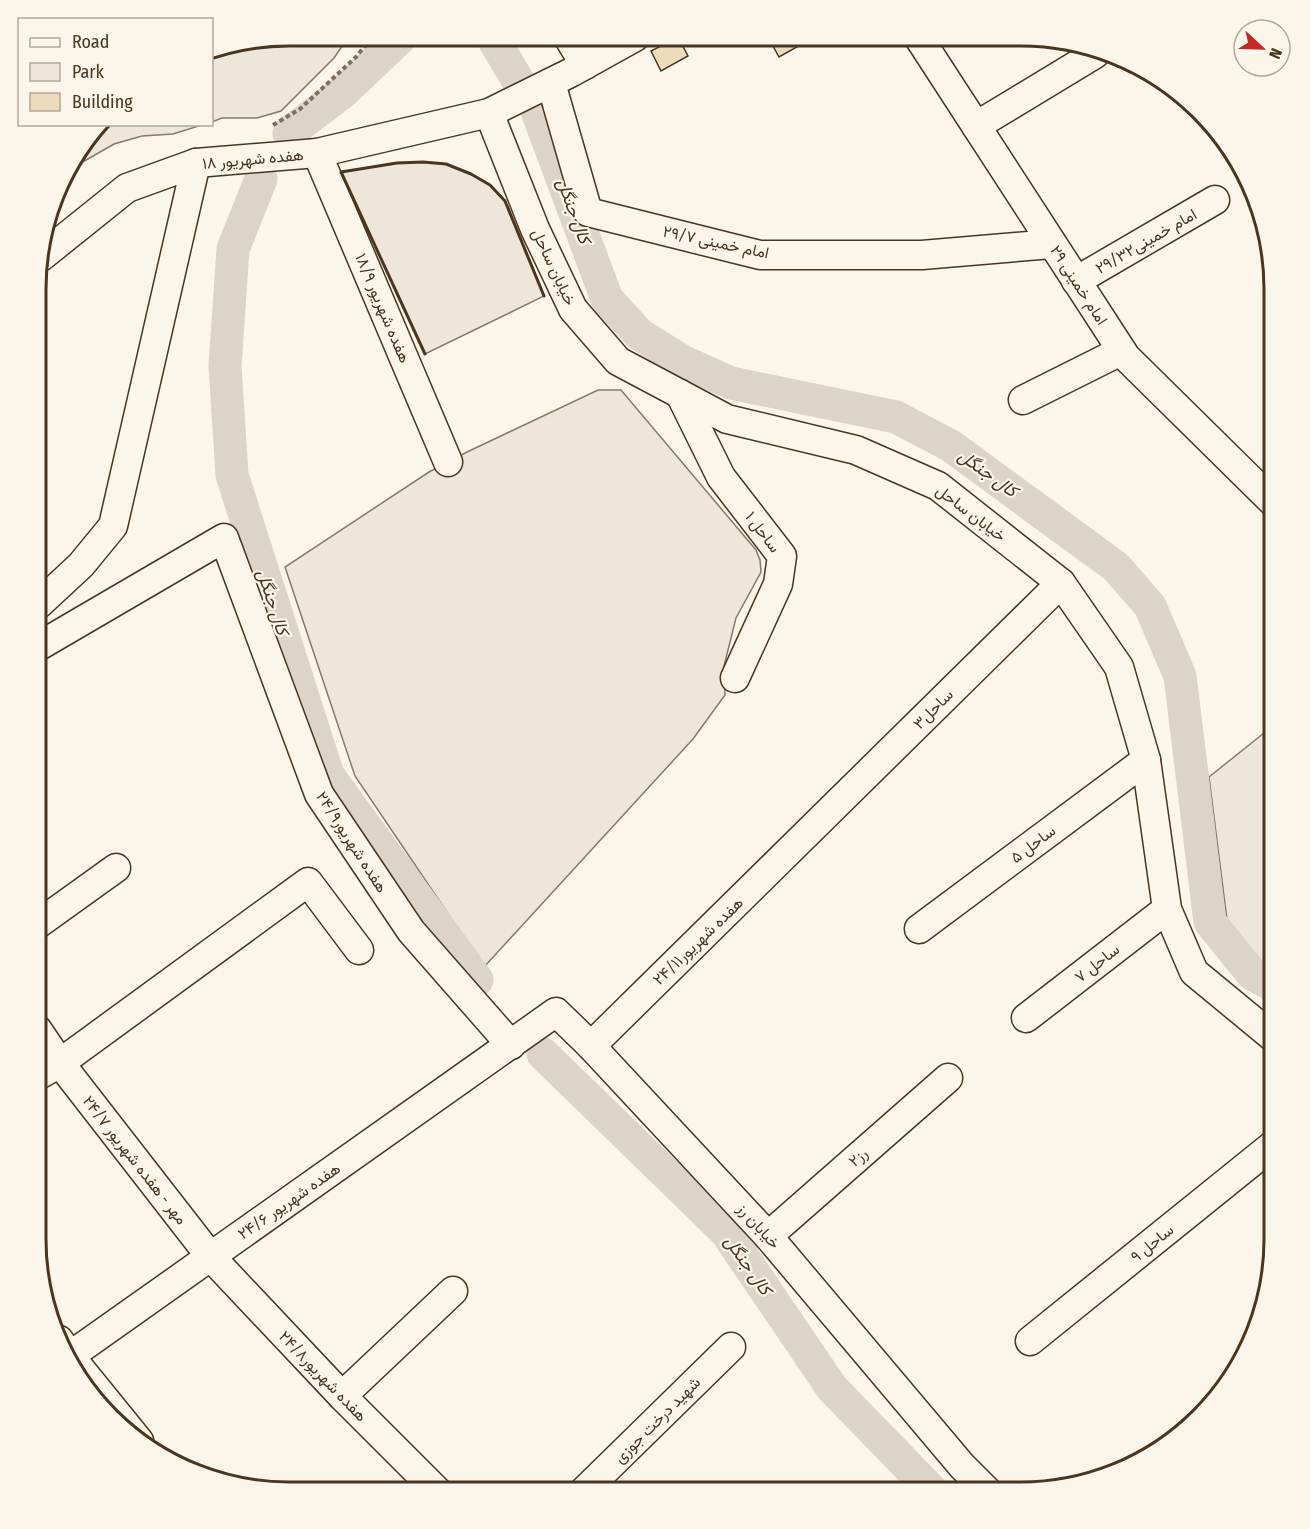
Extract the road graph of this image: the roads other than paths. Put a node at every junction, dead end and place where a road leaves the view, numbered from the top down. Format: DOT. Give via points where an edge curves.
graph roads {
  1 [pos="573,46"];
  2 [pos="619,46"];
  3 [pos="924,46"];
  4 [pos="1090,57"];
  5 [pos="585,65"];
  6 [pos="551,83"];
  7 [pos="489,113"];
  8 [pos="976,126"];
  9 [pos="317,153"];
  10 [pos="196,164"];
  11 [pos="1215,201"];
  12 [pos="1052,244"];
  13 [pos="50,250"];
  14 [pos="1076,281"];
  15 [pos="1121,351"];
  16 [pos="680,394"];
  17 [pos="1023,400"];
  18 [pos="448,462"];
  19 [pos="1264,493"];
  20 [pos="1061,583"];
  21 [pos="46,598"];
  22 [pos="46,642"];
  23 [pos="735,678"];
  24 [pos="1146,760"];
  25 [pos="805,836"];
  26 [pos="116,868"];
  27 [pos="1167,909"];
  28 [pos="46,918"];
  29 [pos="919,929"];
  30 [pos="359,950"];
  31 [pos="1026,1018"];
  32 [pos="1264,1030"];
  33 [pos="511,1045"];
  34 [pos="591,1046"];
  35 [pos="48,1069"];
  36 [pos="948,1078"];
  37 [pos="1264,1153"];
  38 [pos="768,1236"];
  39 [pos="210,1256"];
  40 [pos="453,1291"];
  41 [pos="1030,1341"];
  42 [pos="72,1347"];
  43 [pos="731,1347"];
  44 [pos="342,1396"];
  45 [pos="428,1482"];
  46 [pos="594,1482"];
  47 [pos="978,1482"];
  1 -- 5 [label="street"];
  2 -- 5 [label="street, هفده شهریور ۱۸"];
  3 -- 8 [label="street, امام خمینی ۲۹"];
  4 -- 8 [label="street"];
  5 -- 6 [label="street, هفده شهریور ۱۸"];
  6 -- 7 [label="street, هفده شهریور ۱۸"];
  6 -- 12 [label="street, امام خمینی ۲۹/۷" via="588,212 760,255 922,255"];
  7 -- 9 [label="street, هفده شهریور ۱۸"];
  7 -- 16 [label="street, خیابان ساحل" via="535,229 573,309 618,361"];
  8 -- 12 [label="street, امام خمینی ۲۹"];
  9 -- 10 [label="street, هفده شهریور ۱۸"];
  9 -- 18 [label="street, هفده شهریور ۱۸/۹"];
  10 -- 13 [label="street, هفده شهریور ۱۸" via="127,188"];
  10 -- 21 [label="street" via="113,526 81,566"];
  11 -- 14 [label="street, امام خمینی۲۹/۳۲"];
  12 -- 14 [label="street, امام خمینی ۲۹"];
  14 -- 15 [label="street, امام خمینی ۲۹"];
  15 -- 17 [label="street"];
  15 -- 19 [label="street, امام خمینی ۲۹"];
  16 -- 20 [label="street, خیابان ساحل" via="727,419 856,450 938,486"];
  16 -- 23 [label="street, ساحل ۱" via="721,477 782,556 778,584"];
  20 -- 24 [label="street, خیابان ساحل" via="1119,667"];
  20 -- 25 [label="street, ساحل۳"];
  22 -- 33 [label="street, هفده شهریور۲۴/۹" via="224,538 319,794 411,930"];
  24 -- 27 [label="street, خیابان ساحل"];
  24 -- 29 [label="street, ساحل ۵"];
  25 -- 34 [label="street, هفده شهریور۲۴/۱۱"];
  26 -- 28 [label="street"];
  27 -- 31 [label="street, ساحل ۷"];
  27 -- 32 [label="street, خیابان ساحل" via="1194,972"];
  30 -- 35 [label="street" via="308,882"];
  33 -- 34 [label="street, خیابان رز" via="556,1012"];
  33 -- 39 [label="street, هفده شهریور ۲۴/۶"];
  34 -- 38 [label="street, خیابان رز"];
  35 -- 39 [label="street, مهر - هفده شهریور ۲۴/۷"];
  36 -- 38 [label="street, رز۲"];
  37 -- 41 [label="street, ساحل ۹"];
  38 -- 47 [label="street, خیابان رز"];
  39 -- 42 [label="street, هفده شهریور ۲۴/۶"];
  39 -- 44 [label="street, هفده شهریور۲۴/۸"];
  40 -- 44 [label="street"];
  43 -- 46 [label="street, شهید درخت جوزی"];
  44 -- 45 [label="street, هفده شهریور۲۴/۸"];
}
